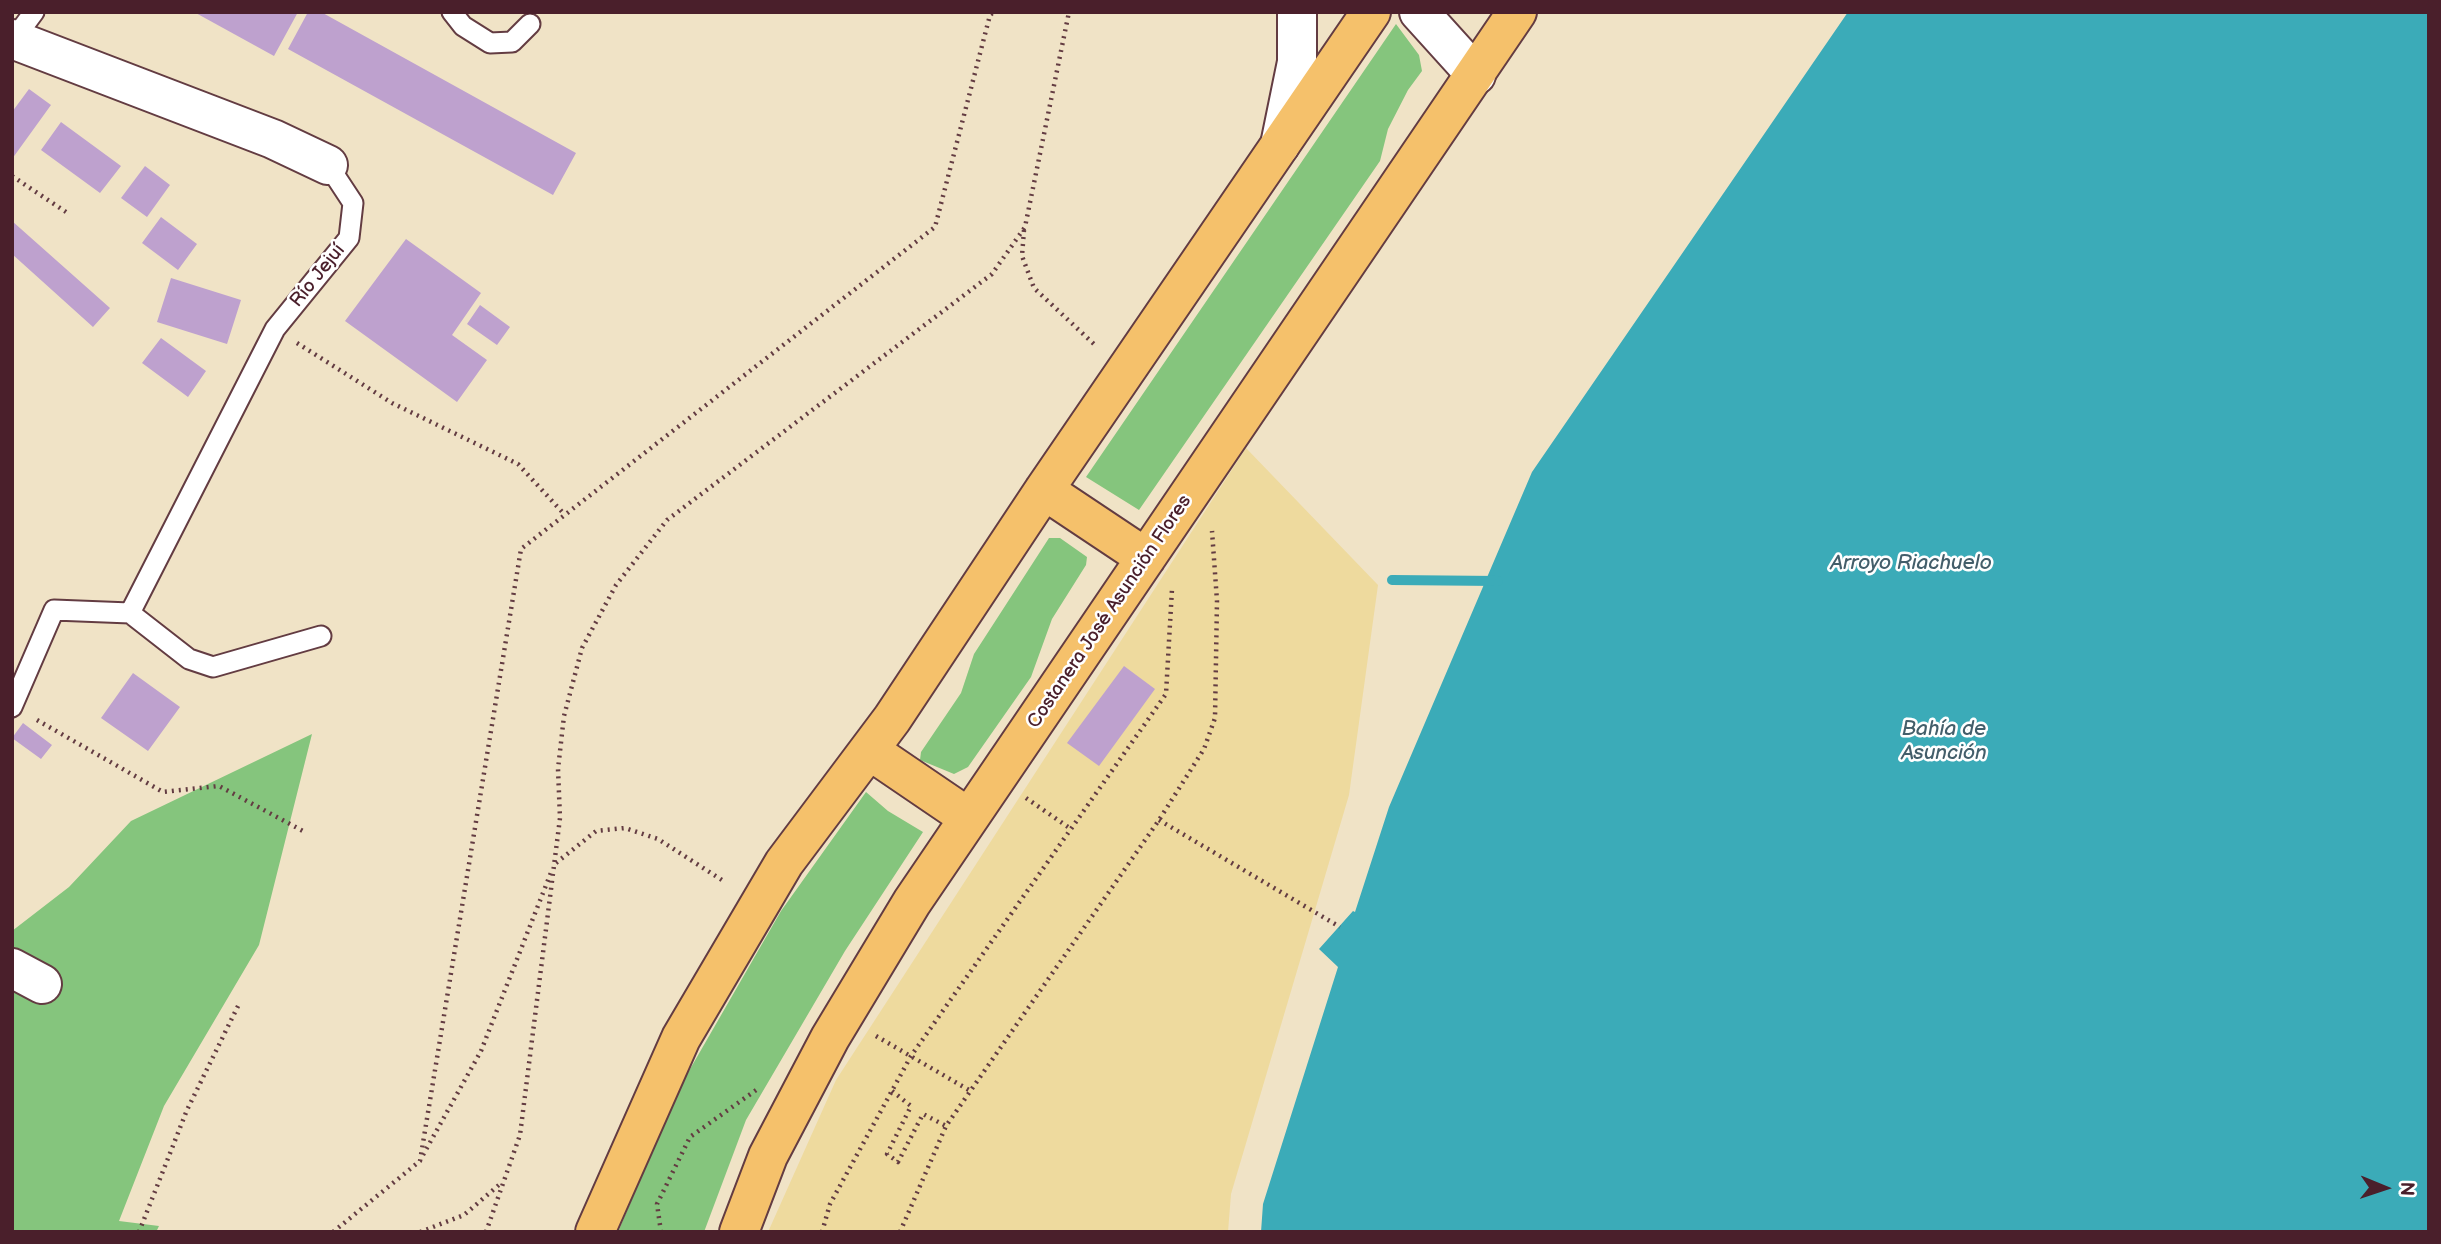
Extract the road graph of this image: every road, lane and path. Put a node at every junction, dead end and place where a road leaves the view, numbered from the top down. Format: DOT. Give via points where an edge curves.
graph roads {
  1 [pos="452,12"];
  2 [pos="994,12"];
  3 [pos="1069,12"];
  4 [pos="1297,12"];
  5 [pos="1371,12"];
  6 [pos="1419,12"];
  7 [pos="1517,12"];
  8 [pos="530,24"];
  9 [pos="20,30"];
  10 [pos="1476,75"];
  11 [pos="1278,152"];
  12 [pos="328,165"];
  13 [pos="12,176"];
  14 [pos="66,212"];
  15 [pos="1025,227"];
  16 [pos="275,329"];
  17 [pos="1102,352"];
  18 [pos="1204,475"];
  19 [pos="1044,489"];
  20 [pos="565,515"];
  21 [pos="1159,569"];
  22 [pos="130,613"];
  23 [pos="321,636"];
  24 [pos="12,707"];
  25 [pos="869,750"];
  26 [pos="1025,797"];
  27 [pos="969,818"];
  28 [pos="1159,820"];
  29 [pos="1071,829"];
  30 [pos="303,831"];
  31 [pos="555,863"];
  32 [pos="725,882"];
  33 [pos="1340,927"];
  34 [pos="239,1003"];
  35 [pos="873,1034"];
  36 [pos="911,1056"];
  37 [pos="763,1086"];
  38 [pos="969,1090"];
  39 [pos="892,1091"];
  40 [pos="946,1126"];
  41 [pos="420,1161"];
  42 [pos="501,1183"];
  43 [pos="139,1232"];
  44 [pos="333,1232"];
  45 [pos="420,1232"];
  46 [pos="486,1232"];
  47 [pos="595,1232"];
  48 [pos="661,1232"];
  49 [pos="739,1232"];
  50 [pos="822,1232"];
  51 [pos="900,1232"];
  1 -- 8 [label="lane" via="463,26 490,43 512,41"];
  2 -- 20 [label="path" via="935,226"];
  3 -- 15 [label="path"];
  4 -- 11 [label="street" via="1297,62"];
  5 -- 11 [label="highway"];
  6 -- 10 [label="street"];
  7 -- 10 [label="highway, Costanera José Asunción Flores"];
  9 -- 12 [label="street, Río Jejuí"];
  10 -- 18 [label="highway, Costanera José Asunción Flores"];
  11 -- 19 [label="highway"];
  12 -- 16 [label="lane, Río Jejuí" via="353,203 349,238"];
  13 -- 14 [label="path"];
  15 -- 17 [label="path" via="1022,256 1034,288"];
  15 -- 31 [label="path" via="992,274 667,520 616,585 582,648 564,716"];
  16 -- 20 [label="path" via="392,402 518,464"];
  16 -- 22 [label="lane, Río Jejuí"];
  18 -- 21 [label="highway, Costanera José Asunción Flores"];
  18 -- 28 [label="path" via="1217,601 1215,718 1204,749"];
  19 -- 21 [label="highway"];
  19 -- 25 [label="highway"];
  20 -- 41 [label="path" via="521,549"];
  21 -- 27 [label="highway, Costanera José Asunción Flores"];
  21 -- 29 [label="path" via="1166,694"];
  22 -- 23 [label="lane" via="189,659 214,667"];
  22 -- 24 [label="lane" via="54,610"];
  24 -- 30 [label="path" via="163,792 219,786"];
  25 -- 27 [label="highway"];
  25 -- 47 [label="highway" via="784,863 681,1038"];
  26 -- 29 [label="path"];
  27 -- 49 [label="highway, Costanera José Asunción Flores" via="830,1038 768,1156"];
  28 -- 33 [label="path"];
  28 -- 38 [label="path"];
  29 -- 36 [label="path"];
  31 -- 32 [label="path" via="596,831 625,828 658,839"];
  31 -- 41 [label="path" via="481,1051"];
  31 -- 42 [label="path" via="520,1135"];
  34 -- 43 [label="path" via="187,1111"];
  35 -- 36 [label="path"];
  36 -- 38 [label="path"];
  36 -- 39 [label="path"];
  37 -- 48 [label="path" via="690,1137 657,1204"];
  38 -- 40 [label="path"];
  39 -- 40 [label="path" via="911,1106 887,1154 898,1162 923,1114"];
  39 -- 50 [label="path" via="830,1205"];
  40 -- 51 [label="path"];
  41 -- 44 [label="path"];
  42 -- 45 [label="path" via="464,1215"];
  42 -- 46 [label="path"];
}
